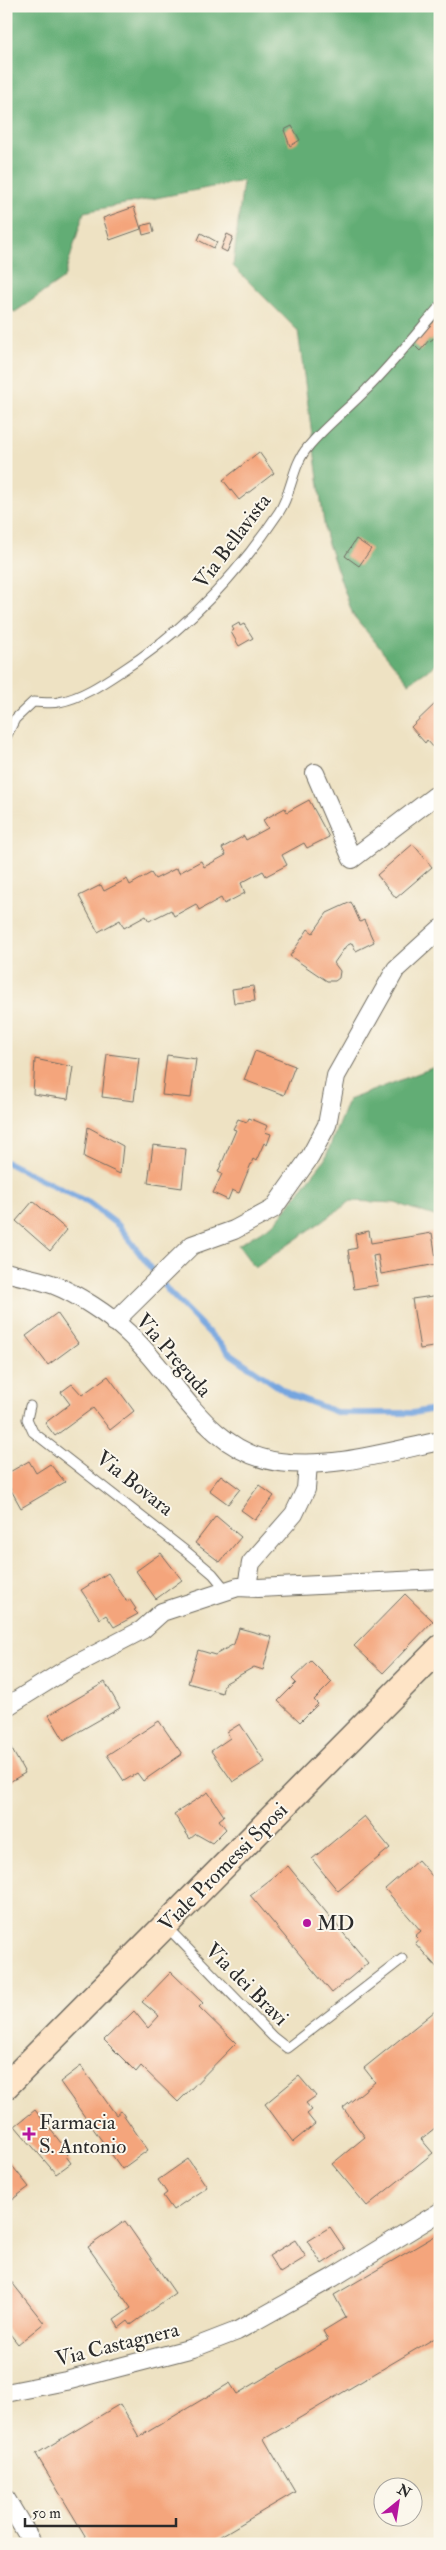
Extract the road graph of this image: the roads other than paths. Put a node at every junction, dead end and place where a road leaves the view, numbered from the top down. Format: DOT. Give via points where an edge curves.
graph roads {
  1 [pos="440,306"];
  2 [pos="6,737"];
  3 [pos="315,773"];
  4 [pos="440,801"];
  5 [pos="440,929"];
  6 [pos="6,1272"];
  7 [pos="114,1322"];
  8 [pos="30,1406"];
  9 [pos="440,1441"];
  10 [pos="308,1464"];
  11 [pos="440,1579"];
  12 [pos="247,1586"];
  13 [pos="227,1591"];
  14 [pos="440,1648"];
  15 [pos="6,1707"];
  16 [pos="165,1926"];
  17 [pos="402,1959"];
  18 [pos="6,2086"];
  19 [pos="440,2212"];
  20 [pos="6,2393"];
  21 [pos="6,2499"];
  22 [pos="32,2544"];
  1 -- 2 [label="lane, Via Bellavista" via="368,388 307,448 280,512 204,607 168,640 107,681 77,697 58,702 33,702 15,720"];
  3 -- 4 [label="street" via="352,859 435,796"];
  5 -- 7 [label="street" via="396,969 336,1076 327,1125 310,1157 273,1209 234,1230 192,1245"];
  6 -- 7 [label="street, Via Preguda" via="53,1284"];
  7 -- 10 [label="street, Via Preguda" via="141,1346 194,1411 225,1439 261,1458"];
  8 -- 13 [label="lane, Via Bovara" via="27,1419 33,1432 187,1552"];
  9 -- 10 [label="street, Via Preguda" via="332,1463"];
  10 -- 12 [label="street" via="306,1489 294,1514 251,1563"];
  11 -- 12 [label="street"];
  12 -- 13 [label="street"];
  13 -- 15 [label="street" via="162,1612 142,1630 67,1669"];
  14 -- 16 [label="main road, Viale Promessi Sposi"];
  16 -- 17 [label="lane, Via dei Bravi" via="287,2048"];
  16 -- 18 [label="main road, Viale Promessi Sposi"];
  19 -- 20 [label="street, Via Castagnera" via="332,2278 236,2331 192,2348"];
  21 -- 22 [label="street"];
}
